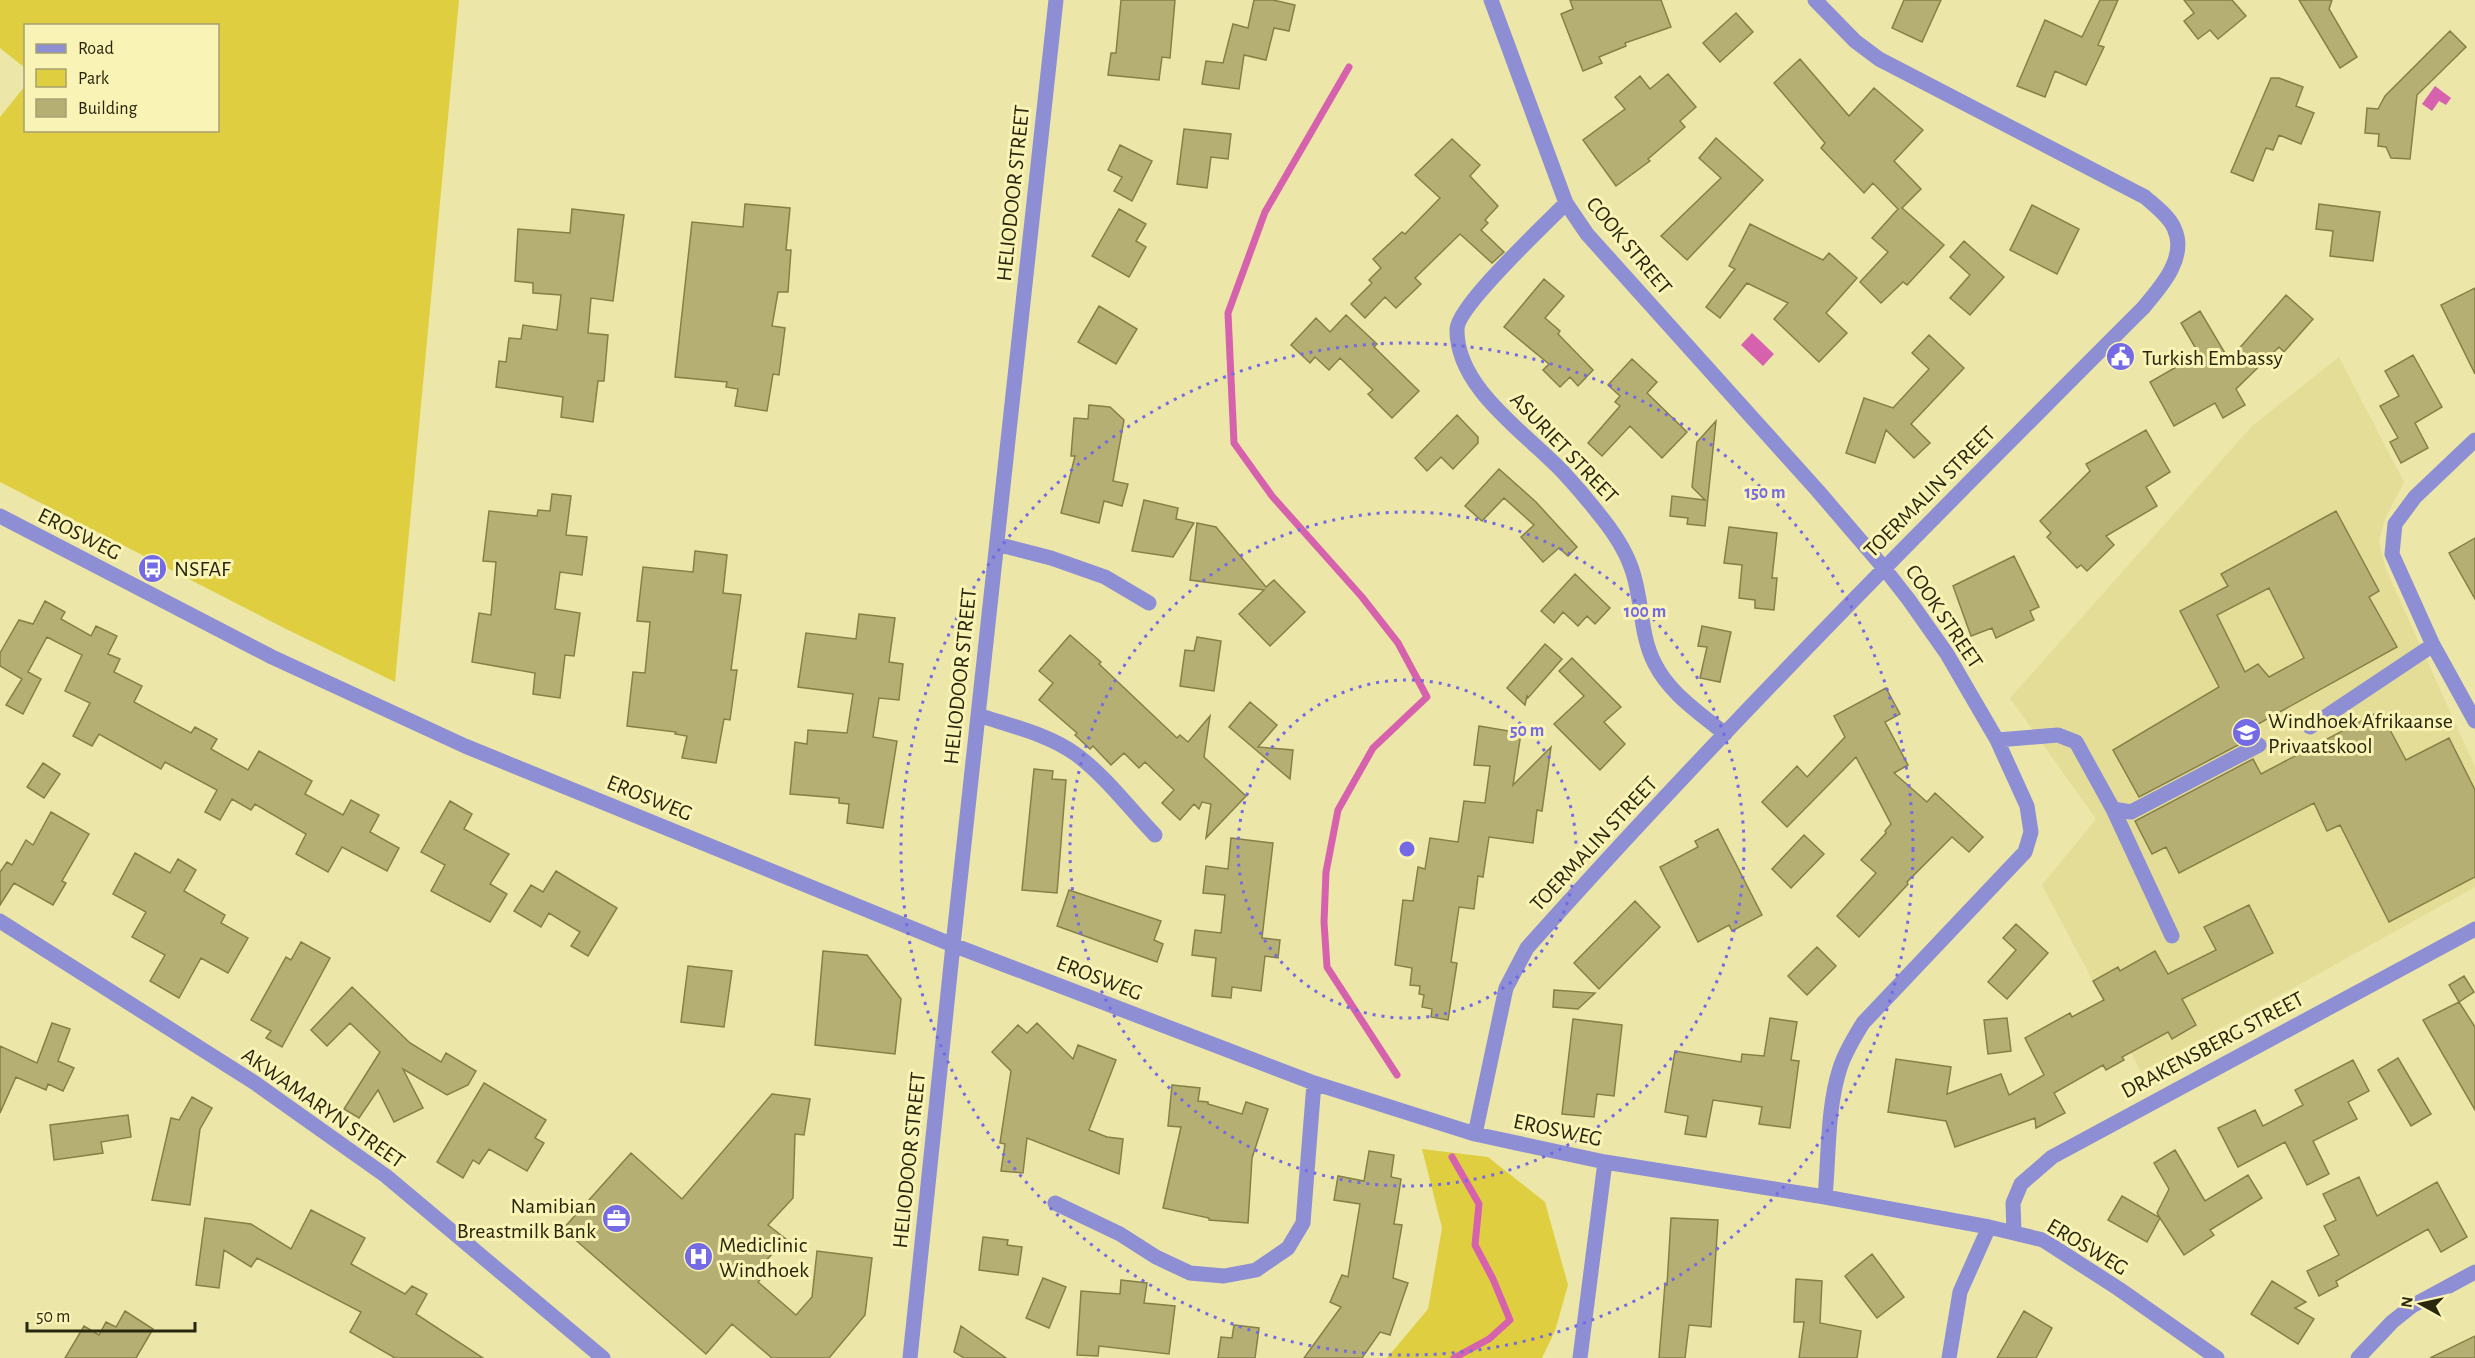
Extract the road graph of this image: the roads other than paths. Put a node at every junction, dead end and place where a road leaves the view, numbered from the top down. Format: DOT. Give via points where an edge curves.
graph roads {
  1 [pos="1056,0"];
  2 [pos="1491,0"];
  3 [pos="1815,0"];
  4 [pos="1566,203"];
  5 [pos="2475,440"];
  6 [pos="0,516"];
  7 [pos="997,544"];
  8 [pos="1884,568"];
  9 [pos="1149,603"];
  10 [pos="2433,645"];
  11 [pos="978,715"];
  12 [pos="2475,721"];
  13 [pos="2310,727"];
  14 [pos="1725,734"];
  15 [pos="1997,741"];
  16 [pos="2259,746"];
  17 [pos="2113,809"];
  18 [pos="1155,836"];
  19 [pos="0,921"];
  20 [pos="2475,928"];
  21 [pos="2172,936"];
  22 [pos="953,945"];
  23 [pos="1314,1083"];
  24 [pos="1475,1134"];
  25 [pos="1605,1162"];
  26 [pos="1825,1197"];
  27 [pos="1055,1203"];
  28 [pos="1989,1227"];
  29 [pos="2014,1233"];
  30 [pos="2475,1272"];
  31 [pos="603,1358"];
  32 [pos="910,1358"];
  33 [pos="1580,1358"];
  34 [pos="1949,1358"];
  35 [pos="2217,1358"];
  36 [pos="2358,1358"];
  1 -- 7 [label="street, HELIODOOR STREET"];
  2 -- 4 [label="street, COOK STREET"];
  3 -- 8 [label="street, TOERMALIN STREET" via="1855,41 1879,59 2145,197 2174,227 2178,243 2175,261 2144,308"];
  4 -- 8 [label="street, COOK STREET" via="1600,249"];
  4 -- 14 [label="street, ASURIET STREET" via="1470,302 1457,326 1458,346 1472,378 1496,409 1563,472 1621,543 1632,569 1654,664 1669,687"];
  5 -- 10 [label="street" via="2415,497 2395,524 2392,554"];
  6 -- 22 [label="street, EROSWEG" via="272,657 455,741"];
  7 -- 9 [label="street" via="1105,577"];
  7 -- 11 [label="street, HELIODOOR STREET"];
  8 -- 14 [label="street, TOERMALIN STREET"];
  8 -- 15 [label="street, COOK STREET" via="1947,654"];
  10 -- 12 [label="street"];
  10 -- 13 [label="street"];
  11 -- 18 [label="street" via="1041,736 1077,755"];
  11 -- 22 [label="street, HELIODOOR STREET"];
  14 -- 24 [label="street, TOERMALIN STREET" via="1527,948 1506,988"];
  15 -- 17 [label="street" via="2058,735 2076,742"];
  15 -- 26 [label="street, COOK STREET" via="2027,806 2031,832 2025,852 1863,1023 1849,1047 1834,1093"];
  16 -- 17 [label="street" via="2132,812"];
  17 -- 21 [label="street"];
  19 -- 31 [label="street, AKWAMARYN STREET" via="255,1083 386,1176"];
  20 -- 29 [label="street, DRAKENSBERG STREET" via="2052,1157 2021,1184 2013,1203"];
  22 -- 23 [label="street, EROSWEG"];
  22 -- 32 [label="street, HELIODOOR STREET"];
  23 -- 24 [label="street, EROSWEG"];
  23 -- 27 [label="street" via="1303,1223 1288,1248 1256,1270 1224,1276 1190,1273"];
  24 -- 25 [label="street, EROSWEG"];
  25 -- 26 [label="street, EROSWEG"];
  25 -- 33 [label="street"];
  26 -- 28 [label="street, EROSWEG"];
  28 -- 29 [label="street, EROSWEG"];
  28 -- 34 [label="street" via="1960,1292"];
  29 -- 35 [label="street, EROSWEG" via="2043,1240 2071,1257"];
  30 -- 36 [label="street" via="2412,1306"];
}
